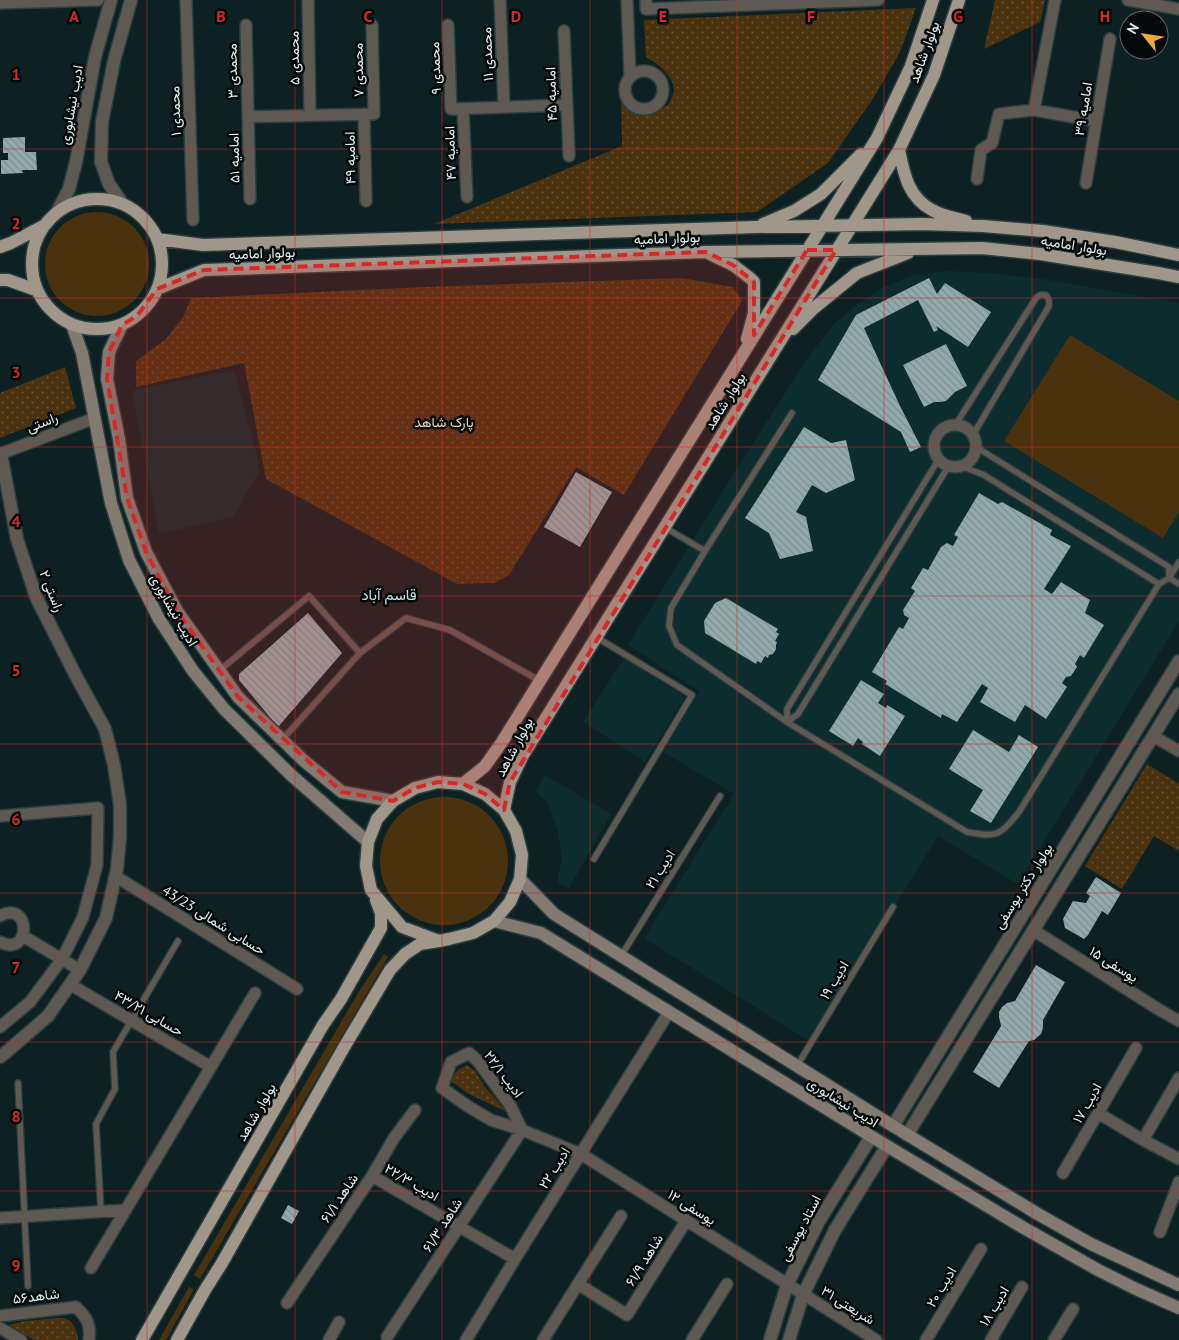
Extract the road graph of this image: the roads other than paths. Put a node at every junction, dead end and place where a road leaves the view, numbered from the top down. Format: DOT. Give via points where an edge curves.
graph roads {
  1 [pos="98,0"];
  2 [pos="111,0"];
  3 [pos="131,0"];
  4 [pos="186,0"];
  5 [pos="308,0"];
  6 [pos="500,0"];
  7 [pos="627,0"];
  8 [pos="646,0"];
  9 [pos="878,0"];
  10 [pos="933,0"];
  11 [pos="959,0"];
  12 [pos="1055,0"];
  13 [pos="1128,0"];
  14 [pos="41,1"];
  15 [pos="1157,3"];
  16 [pos="0,4"];
  17 [pos="1179,9"];
  18 [pos="246,25"];
  19 [pos="372,25"];
  20 [pos="448,25"];
  21 [pos="564,32"];
  22 [pos="1110,39"];
  23 [pos="630,76"];
  24 [pos="567,105"];
  25 [pos="504,107"];
  26 [pos="463,109"];
  27 [pos="1034,110"];
  28 [pos="369,114"];
  29 [pos="310,116"];
  30 [pos="248,117"];
  31 [pos="1096,122"];
  32 [pos="877,138"];
  33 [pos="899,150"];
  34 [pos="569,156"];
  35 [pos="977,179"];
  36 [pos="1086,183"];
  37 [pos="466,197"];
  38 [pos="250,199"];
  39 [pos="366,201"];
  40 [pos="122,203"];
  41 [pos="57,212"];
  42 [pos="193,220"];
  43 [pos="45,224"];
  44 [pos="851,225"];
  45 [pos="822,226"];
  46 [pos="983,226"];
  47 [pos="756,227"];
  48 [pos="157,239"];
  49 [pos="0,246"];
  50 [pos="919,249"];
  51 [pos="807,250"];
  52 [pos="836,250"];
  53 [pos="706,252"];
  54 [pos="1179,256"];
  55 [pos="1179,277"];
  56 [pos="0,280"];
  57 [pos="157,289"];
  58 [pos="36,290"];
  59 [pos="72,325"];
  60 [pos="122,325"];
  61 [pos="776,347"];
  62 [pos="743,354"];
  63 [pos="792,413"];
  64 [pos="95,418"];
  65 [pos="956,424"];
  66 [pos="974,441"];
  67 [pos="934,451"];
  68 [pos="0,454"];
  69 [pos="955,466"];
  70 [pos="664,527"];
  71 [pos="705,552"];
  72 [pos="1179,562"];
  73 [pos="1170,578"];
  74 [pos="1159,584"];
  75 [pos="1179,584"];
  76 [pos="596,637"];
  77 [pos="360,653"];
  78 [pos="1179,661"];
  79 [pos="220,670"];
  80 [pos="540,682"];
  81 [pos="1179,694"];
  82 [pos="787,722"];
  83 [pos="1153,736"];
  84 [pos="282,740"];
  85 [pos="1179,751"];
  86 [pos="463,784"];
  87 [pos="720,796"];
  88 [pos="394,801"];
  89 [pos="504,810"];
  90 [pos="0,816"];
  91 [pos="368,842"];
  92 [pos="594,859"];
  93 [pos="115,876"];
  94 [pos="520,879"];
  95 [pos="374,895"];
  96 [pos="893,907"];
  97 [pos="0,916"];
  98 [pos="494,921"];
  99 [pos="1033,930"];
  100 [pos="23,936"];
  101 [pos="178,941"];
  102 [pos="439,941"];
  103 [pos="0,942"];
  104 [pos="620,956"];
  105 [pos="62,959"];
  106 [pos="80,970"];
  107 [pos="71,985"];
  108 [pos="297,989"];
  109 [pos="255,993"];
  110 [pos="669,1012"];
  111 [pos="131,1020"];
  112 [pos="1179,1021"];
  113 [pos="0,1027"];
  114 [pos="1136,1048"];
  115 [pos="0,1057"];
  116 [pos="797,1066"];
  117 [pos="211,1067"];
  118 [pos="1179,1078"];
  119 [pos="18,1083"];
  120 [pos="414,1110"];
  121 [pos="1098,1113"];
  122 [pos="893,1126"];
  123 [pos="522,1130"];
  124 [pos="907,1135"];
  125 [pos="871,1137"];
  126 [pos="1143,1140"];
  127 [pos="887,1146"];
  128 [pos="581,1154"];
  129 [pos="1179,1159"];
  130 [pos="1063,1174"];
  131 [pos="372,1176"];
  132 [pos="1179,1182"];
  133 [pos="126,1210"];
  134 [pos="101,1212"];
  135 [pos="621,1216"];
  136 [pos="24,1217"];
  137 [pos="0,1218"];
  138 [pos="686,1221"];
  139 [pos="459,1226"];
  140 [pos="1160,1232"];
  141 [pos="981,1249"];
  142 [pos="515,1259"];
  143 [pos="91,1268"];
  144 [pos="578,1284"];
  145 [pos="727,1284"];
  146 [pos="787,1285"];
  147 [pos="1179,1285"];
  148 [pos="28,1286"];
  149 [pos="1022,1287"];
  150 [pos="803,1295"];
  151 [pos="287,1303"];
  152 [pos="1179,1308"];
  153 [pos="1073,1309"];
  154 [pos="0,1316"];
  155 [pos="340,1322"];
  156 [pos="0,1328"];
  157 [pos="387,1337"];
  158 [pos="996,1338"];
  159 [pos="21,1340"];
  160 [pos="89,1340"];
  161 [pos="142,1340"];
  162 [pos="178,1340"];
  163 [pos="329,1340"];
  164 [pos="466,1340"];
  165 [pos="543,1340"];
  166 [pos="692,1340"];
  167 [pos="770,1340"];
  168 [pos="789,1340"];
  169 [pos="876,1340"];
  170 [pos="926,1340"];
  171 [pos="1054,1340"];
  1 -- 14 [label="street"];
  2 -- 41 [label="street, ادیب نیشابوری" via="95,57 76,162 69,189"];
  3 -- 40 [label="street" via="102,122 101,162 109,184"];
  4 -- 42 [label="street, محمدی ۱"];
  5 -- 29 [label="street, محمدی ۵"];
  6 -- 25 [label="street, محمدی ۱۱"];
  7 -- 23 [label="street"];
  8 -- 9 [label="street" via="646,9"];
  10 -- 32 [label="main road, بولوار شاهد" via="911,66"];
  11 -- 33 [label="main road, بولوار شاهد" via="934,75"];
  12 -- 27 [label="street"];
  13 -- 15 [label="street"];
  14 -- 16 [label="street"];
  15 -- 17 [label="street"];
  18 -- 30 [label="street, محمدی ۳"];
  19 -- 28 [label="street, محمدی ۷"];
  20 -- 26 [label="street, محمدی ۹" via="451,109"];
  21 -- 24 [label="street, امامیه ۴۵"];
  22 -- 31 [label="street, امامیه ۳۹"];
  24 -- 25 [label="street"];
  24 -- 34 [label="street, امامیه ۴۵"];
  25 -- 26 [label="street"];
  26 -- 37 [label="street, امامیه ۴۷"];
  27 -- 31 [label="street"];
  27 -- 35 [label="street" via="999,114 992,143 981,150"];
  28 -- 29 [label="street"];
  28 -- 39 [label="street, امامیه ۴۹"];
  29 -- 30 [label="street"];
  30 -- 38 [label="street, امامیه ۵۱"];
  31 -- 36 [label="street, امامیه ۳۹"];
  32 -- 45 [label="main road, بولوار شاهد"];
  32 -- 47 [label="main road" via="821,194 794,211"];
  33 -- 44 [label="main road, بولوار شاهد"];
  33 -- 46 [label="main road" via="905,180 915,197 932,210"];
  40 -- 41 [label="main road" via="88,199"];
  40 -- 48 [label="main road" via="149,224"];
  41 -- 43 [label="main road"];
  43 -- 49 [label="main road"];
  43 -- 58 [label="main road" via="36,239 32,256"];
  44 -- 45 [label="main road, بولوار امامیه"];
  44 -- 46 [label="main road, بولوار امامیه"];
  44 -- 52 [label="main road, بولوار شاهد"];
  45 -- 47 [label="main road, بولوار امامیه"];
  45 -- 51 [label="main road, بولوار شاهد"];
  46 -- 54 [label="main road, بولوار امامیه" via="1115,242"];
  47 -- 48 [label="main road, بولوار امامیه" via="203,245"];
  48 -- 57 [label="main road" via="162,255 162,272"];
  50 -- 52 [label="main road, بولوار امامیه"];
  50 -- 55 [label="main road, بولوار امامیه" via="982,248 1040,254"];
  50 -- 61 [label="main road" via="857,273 814,308"];
  51 -- 52 [label="main road, بولوار امامیه"];
  51 -- 53 [label="main road, بولوار امامیه"];
  51 -- 62 [label="main road, بولوار شاهد"];
  52 -- 61 [label="main road, بولوار شاهد"];
  53 -- 57 [label="main road, بولوار امامیه" via="204,270"];
  53 -- 62 [label="main road" via="733,265 754,282 754,313"];
  56 -- 58 [label="main road"];
  57 -- 60 [label="main road" via="149,304"];
  58 -- 59 [label="main road" via="57,316"];
  59 -- 60 [label="main road" via="88,329"];
  59 -- 64 [label="main road, ادیب نیشابوری" via="82,353"];
  60 -- 79 [label="main road, ادیب نیشابوری" via="109,352 107,379 127,498 146,552 177,611"];
  61 -- 70 [label="main road, بولوار شاهد"];
  62 -- 80 [label="main road, بولوار شاهد"];
  63 -- 71 [label="lane"];
  64 -- 68 [label="street, راستی"];
  64 -- 91 [label="main road, ادیب نیشابوری" via="111,503 129,560 159,619 224,710 291,775"];
  65 -- 66 [label="street" via="969,430"];
  65 -- 66 [label="lane" via="1036,298 1046,295 1049,306"];
  65 -- 67 [label="street" via="943,427 938,432"];
  66 -- 69 [label="street" via="971,459"];
  66 -- 73 [label="lane" via="1169,568"];
  67 -- 69 [label="street" via="940,461"];
  67 -- 82 [label="lane" via="937,462 787,709"];
  68 -- 93 [label="street, راستی ۲" via="17,539 36,597 106,729 120,805"];
  69 -- 74 [label="lane" via="984,475"];
  69 -- 82 [label="lane" via="948,467 798,714"];
  70 -- 71 [label="lane"];
  70 -- 76 [label="main road, بولوار شاهد"];
  71 -- 82 [label="lane" via="671,608 669,626 677,645"];
  72 -- 73 [label="lane"];
  73 -- 74 [label="lane"];
  73 -- 75 [label="lane"];
  74 -- 82 [label="lane" via="1020,812 1005,830 994,835 967,832"];
  76 -- 89 [label="main road, بولوار شاهد" via="523,755 510,782"];
  76 -- 92 [label="lane" via="692,695"];
  77 -- 79 [label="lane" via="309,596"];
  77 -- 80 [label="lane" via="406,618 450,630"];
  77 -- 84 [label="lane"];
  78 -- 122 [label="street, بولوار دکتر یوسفی"];
  79 -- 84 [label="main road, ادیب نیشابوری" via="238,697"];
  80 -- 86 [label="main road, بولوار شاهد" via="485,766"];
  81 -- 83 [label="street"];
  83 -- 85 [label="street"];
  83 -- 99 [label="street"];
  84 -- 88 [label="main road, ادیب نیشابوری" via="342,792"];
  86 -- 88 [label="main road" via="438,782 415,788"];
  86 -- 89 [label="main road" via="485,794"];
  87 -- 104 [label="lane, ادیب ۲۱"];
  88 -- 91 [label="main road" via="377,819"];
  89 -- 94 [label="main road" via="516,831 522,855"];
  90 -- 105 [label="street" via="98,808 97,865 83,917"];
  91 -- 95 [label="main road" via="366,866"];
  93 -- 106 [label="street, راستی ۲" via="106,918"];
  93 -- 108 [label="street, حسابی شمالی 43/23"];
  94 -- 98 [label="main road" via="510,902"];
  94 -- 104 [label="main road, ادیب نیشابوری" via="554,914"];
  95 -- 102 [label="main road" via="402,927"];
  95 -- 161 [label="main road, بولوار شاهد" via="381,913 381,928"];
  96 -- 116 [label="lane, ادیب ۱۹"];
  97 -- 100 [label="street" via="8,913 18,916 24,925"];
  98 -- 102 [label="main road" via="473,933"];
  98 -- 110 [label="main road, ادیب نیشابوری" via="542,933"];
  99 -- 112 [label="street, یوسفی ۱۵"];
  99 -- 124 [label="street"];
  100 -- 103 [label="street" via="15,943"];
  100 -- 105 [label="street"];
  101 -- 111 [label="lane"];
  102 -- 162 [label="main road" via="420,944 405,954 384,978"];
  104 -- 116 [label="main road, ادیب نیشابوری"];
  105 -- 106 [label="street"];
  105 -- 113 [label="street" via="30,1002"];
  106 -- 107 [label="street, راستی ۲"];
  107 -- 111 [label="street, حسابی ۴۳/۲۱"];
  107 -- 115 [label="street, راستی ۲" via="48,1016"];
  109 -- 117 [label="street"];
  110 -- 125 [label="main road, ادیب نیشابوری"];
  110 -- 128 [label="street, ادیب ۲۲"];
  111 -- 117 [label="street, حسابی ۴۳/۲۱"];
  111 -- 134 [label="lane" via="113,1052 115,1089 96,1124"];
  114 -- 121 [label="street, ادیب ۱۷"];
  116 -- 122 [label="main road, ادیب نیشابوری"];
  117 -- 133 [label="street"];
  118 -- 126 [label="street"];
  119 -- 136 [label="lane"];
  120 -- 131 [label="street, شاهد ۶۱/۱"];
  121 -- 126 [label="street"];
  121 -- 130 [label="street, ادیب ۱۷"];
  122 -- 124 [label="main road, ادیب نیشابوری"];
  123 -- 123 [label="street, ادیب ۲۲/۱" via="491,1120 442,1088 451,1062 468,1054 477,1060 510,1105"];
  123 -- 128 [label="street, ادیب ۲۲/۱"];
  123 -- 139 [label="street, شاهد ۶۱/۳"];
  124 -- 147 [label="main road, ادیب نیشابوری" via="1091,1244"];
  125 -- 127 [label="main road, ادیب نیشابوری"];
  125 -- 146 [label="street, استاد یوسفی" via="819,1221"];
  126 -- 129 [label="street"];
  127 -- 150 [label="street" via="835,1230"];
  127 -- 152 [label="main road, ادیب نیشابوری" via="1082,1262"];
  128 -- 138 [label="street, یوسفی ۱۲"];
  128 -- 142 [label="street, ادیب ۲۲"];
  131 -- 139 [label="street, ادیب ۲۲/۳"];
  131 -- 151 [label="street, شاهد ۶۱/۱"];
  132 -- 140 [label="street"];
  133 -- 134 [label="street"];
  133 -- 143 [label="street"];
  134 -- 136 [label="street"];
  135 -- 144 [label="street"];
  136 -- 137 [label="street"];
  136 -- 148 [label="lane"];
  138 -- 144 [label="street, شاهد ۶۱/۹" via="627,1315"];
  138 -- 146 [label="street, یوسفی ۱۲"];
  139 -- 142 [label="street, ادیب ۲۲/۳"];
  139 -- 157 [label="street, شاهد ۶۱/۳"];
  141 -- 170 [label="street, ادیب ۲۰"];
  142 -- 164 [label="street, ادیب ۲۲"];
  144 -- 165 [label="street"];
  145 -- 166 [label="street"];
  146 -- 150 [label="street, یوسفی ۱۲"];
  146 -- 167 [label="street, استاد یوسفی"];
  149 -- 158 [label="street, ادیب ۱۸"];
  150 -- 168 [label="street"];
  150 -- 169 [label="street, شریعتی ۳۱"];
  153 -- 171 [label="street"];
  154 -- 160 [label="street, شاهد۵۶" via="76,1307 86,1317"];
  155 -- 163 [label="street"];
  156 -- 159 [label="street"];
}
